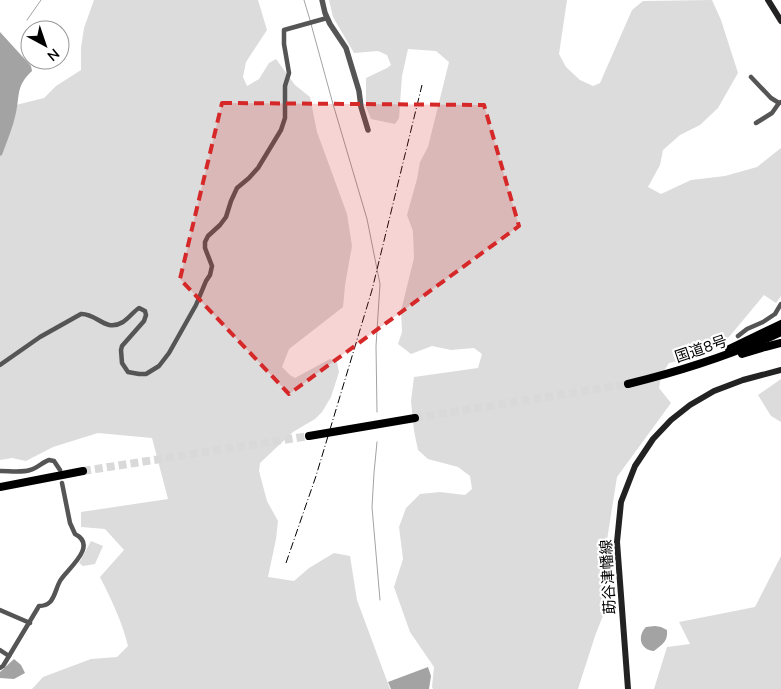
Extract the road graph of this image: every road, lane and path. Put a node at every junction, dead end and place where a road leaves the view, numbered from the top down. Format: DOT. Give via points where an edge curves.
graph roads {
  1 [pos="322,0"];
  2 [pos="768,0"];
  3 [pos="327,18"];
  4 [pos="781,21"];
  5 [pos="751,77"];
  6 [pos="780,103"];
  7 [pos="756,123"];
  8 [pos="368,130"];
  9 [pos="781,304"];
  10 [pos="781,324"];
  11 [pos="781,332"];
  12 [pos="738,336"];
  13 [pos="781,343"];
  14 [pos="727,355"];
  15 [pos="0,365"];
  16 [pos="681,370"];
  17 [pos="781,370"];
  18 [pos="628,384"];
  19 [pos="415,418"];
  20 [pos="309,436"];
  21 [pos="60,470"];
  22 [pos="0,471"];
  23 [pos="83,471"];
  24 [pos="62,483"];
  25 [pos="0,488"];
  26 [pos="0,610"];
  27 [pos="30,623"];
  28 [pos="0,650"];
  29 [pos="9,656"];
  30 [pos="0,668"];
  31 [pos="628,689"];
  1 -- 3 [label="street"];
  2 -- 4 [label="main road"];
  3 -- 8 [label="street" via="346,48 360,90"];
  3 -- 15 [label="street" via="284,30 289,73 281,130 258,168 237,188 226,217 208,236 205,248 212,266 210,275 159,366 146,374 139,374 128,372 122,363 120,350 146,315 139,308 123,322 115,324 105,325 88,314 81,314"];
  5 -- 6 [label="street"];
  6 -- 7 [label="street" via="772,114"];
  9 -- 12 [label="street" via="775,314"];
  10 -- 16 [label="highway"];
  11 -- 14 [label="highway, 国道8号"];
  13 -- 14 [label="highway" via="736,356"];
  14 -- 16 [label="highway, 国道8号"];
  16 -- 18 [label="highway, 国道8号"];
  17 -- 31 [label="main road, 莇谷津幡線" via="714,391 690,405 653,439 636,466 622,502 617,542"];
  19 -- 20 [label="highway"];
  21 -- 22 [label="street" via="50,460 31,470"];
  23 -- 25 [label="highway"];
  24 -- 27 [label="street" via="70,523 82,540 83,551 60,580 50,602 39,606"];
  26 -- 27 [label="street"];
  27 -- 29 [label="street"];
  28 -- 29 [label="street"];
  29 -- 30 [label="street"];
}
